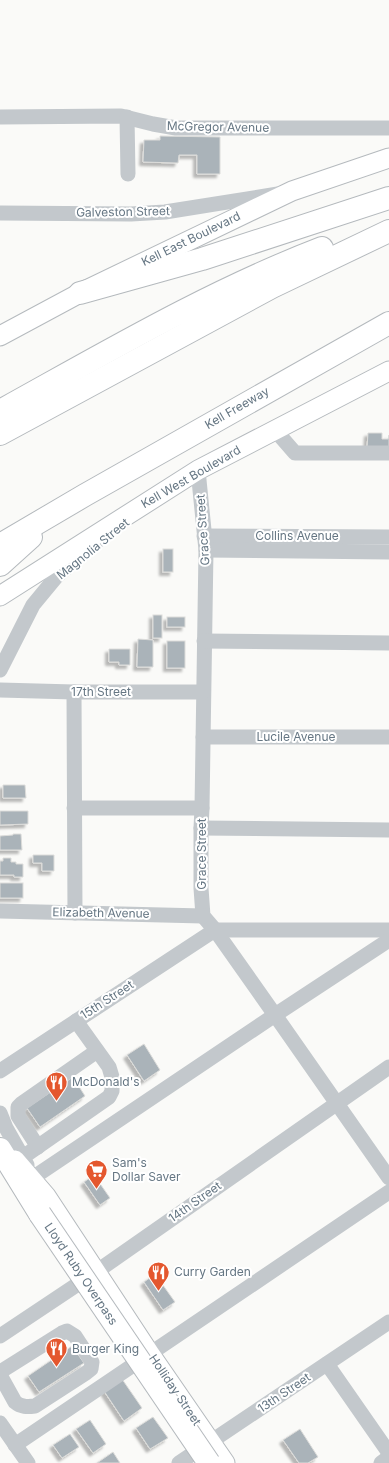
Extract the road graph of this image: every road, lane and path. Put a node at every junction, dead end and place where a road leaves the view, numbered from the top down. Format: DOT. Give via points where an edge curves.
graph roads {
  1 [pos="0,117"];
  2 [pos="127,117"];
  3 [pos="389,128"];
  4 [pos="389,158"];
  5 [pos="128,174"];
  6 [pos="292,191"];
  7 [pos="389,198"];
  8 [pos="0,213"];
  9 [pos="389,223"];
  10 [pos="389,230"];
  11 [pos="270,279"];
  12 [pos="80,293"];
  13 [pos="389,323"];
  14 [pos="0,336"];
  15 [pos="389,371"];
  16 [pos="0,411"];
  17 [pos="275,430"];
  18 [pos="0,434"];
  19 [pos="389,453"];
  20 [pos="198,470"];
  21 [pos="85,495"];
  22 [pos="389,537"];
  23 [pos="205,543"];
  24 [pos="0,545"];
  25 [pos="389,552"];
  26 [pos="0,566"];
  27 [pos="0,596"];
  28 [pos="204,642"];
  29 [pos="389,644"];
  30 [pos="0,670"];
  31 [pos="0,690"];
  32 [pos="74,692"];
  33 [pos="203,692"];
  34 [pos="202,737"];
  35 [pos="389,737"];
  36 [pos="74,808"];
  37 [pos="202,808"];
  38 [pos="201,828"];
  39 [pos="389,830"];
  40 [pos="0,911"];
  41 [pos="75,913"];
  42 [pos="203,916"];
  43 [pos="215,930"];
  44 [pos="389,930"];
  45 [pos="389,940"];
  46 [pos="275,1015"];
  47 [pos="76,1021"];
  48 [pos="97,1051"];
  49 [pos="389,1067"];
  50 [pos="0,1071"];
  51 [pos="337,1102"];
  52 [pos="0,1113"];
  53 [pos="0,1143"];
  54 [pos="38,1147"];
  55 [pos="0,1149"];
  56 [pos="23,1157"];
  57 [pos="0,1170"];
  58 [pos="34,1177"];
  59 [pos="389,1178"];
  60 [pos="389,1192"];
  61 [pos="43,1205"];
  62 [pos="96,1272"];
  63 [pos="389,1322"];
  64 [pos="0,1336"];
  65 [pos="150,1354"];
  66 [pos="327,1364"];
  67 [pos="0,1372"];
  68 [pos="0,1375"];
  69 [pos="0,1423"];
  70 [pos="15,1445"];
  71 [pos="210,1452"];
  72 [pos="389,1453"];
  73 [pos="389,1457"];
  74 [pos="28,1463"];
  75 [pos="178,1463"];
  76 [pos="225,1463"];
  77 [pos="380,1463"];
  1 -- 2 [label="street, McGregor Avenue"];
  2 -- 3 [label="street, McGregor Avenue" via="176,128"];
  2 -- 5 [label="street"];
  4 -- 6 [label="main road, Kell East Boulevard"];
  6 -- 8 [label="street, Galveston Street" via="164,212"];
  6 -- 12 [label="main road, Kell East Boulevard"];
  7 -- 12 [label="highway" via="202,259"];
  9 -- 11 [label="highway"];
  10 -- 11 [label="highway"];
  11 -- 16 [label="highway" via="171,317"];
  11 -- 18 [label="highway"];
  12 -- 14 [label="main road, Kell East Boulevard"];
  13 -- 21 [label="highway, Kell Freeway"];
  15 -- 17 [label="main road, Kell West Boulevard"];
  17 -- 19 [label="street" via="295,453"];
  17 -- 20 [label="main road, Kell West Boulevard"];
  20 -- 23 [label="street, Grace Street"];
  20 -- 27 [label="main road, Kell West Boulevard"];
  20 -- 30 [label="street, Magnolia Street" via="97,542 57,576 33,605"];
  21 -- 24 [label="highway"];
  21 -- 26 [label="highway" via="36,532"];
  22 -- 23 [label="street, Collins Avenue"];
  23 -- 25 [label="street, Collins Avenue"];
  23 -- 28 [label="street, Grace Street"];
  28 -- 29 [label="street"];
  28 -- 33 [label="street, Grace Street"];
  31 -- 32 [label="street, 17th Street"];
  32 -- 33 [label="street, 17th Street"];
  32 -- 36 [label="street"];
  33 -- 34 [label="street, Grace Street"];
  34 -- 35 [label="street, Lucile Avenue"];
  34 -- 37 [label="street, Grace Street"];
  36 -- 37 [label="street"];
  36 -- 41 [label="street"];
  37 -- 38 [label="street, Grace Street"];
  38 -- 39 [label="street"];
  38 -- 42 [label="street, Grace Street"];
  40 -- 41 [label="street, Elizabeth Avenue"];
  41 -- 42 [label="street, Elizabeth Avenue"];
  42 -- 43 [label="street"];
  43 -- 44 [label="street"];
  43 -- 46 [label="street"];
  43 -- 47 [label="street, 15th Street"];
  45 -- 46 [label="street"];
  46 -- 51 [label="street"];
  46 -- 58 [label="street"];
  47 -- 48 [label="street"];
  47 -- 50 [label="street, 15th Street"];
  48 -- 54 [label="street" via="109,1067 112,1077 111,1094"];
  48 -- 54 [label="street" via="18,1107 18,1116"];
  49 -- 51 [label="street, 14th Street"];
  51 -- 59 [label="street"];
  51 -- 62 [label="street, 14th Street"];
  52 -- 56 [label="street"];
  53 -- 61 [label="main road, Holliday Street"];
  54 -- 56 [label="street"];
  55 -- 61 [label="highway"];
  56 -- 58 [label="street"];
  57 -- 61 [label="highway, Lloyd Ruby Overpass"];
  58 -- 61 [label="street"];
  60 -- 65 [label="street"];
  61 -- 62 [label="main road, Holliday Street"];
  61 -- 71 [label="highway, Lloyd Ruby Overpass, bridge"];
  62 -- 64 [label="street, 14th Street"];
  62 -- 65 [label="main road, Holliday Street"];
  63 -- 66 [label="street, 13th Street"];
  65 -- 70 [label="street"];
  65 -- 71 [label="main road, Holliday Street"];
  66 -- 71 [label="street, 13th Street"];
  66 -- 72 [label="street"];
  67 -- 68 [label="street" via="67,1331 75,1336 92,1362 91,1369 86,1373 35,1406 26,1407 15,1402"];
  69 -- 70 [label="street"];
  70 -- 74 [label="street"];
  71 -- 75 [label="street, 13th Street"];
  71 -- 76 [label="main road, Holliday Street"];
  73 -- 77 [label="street"];
}
